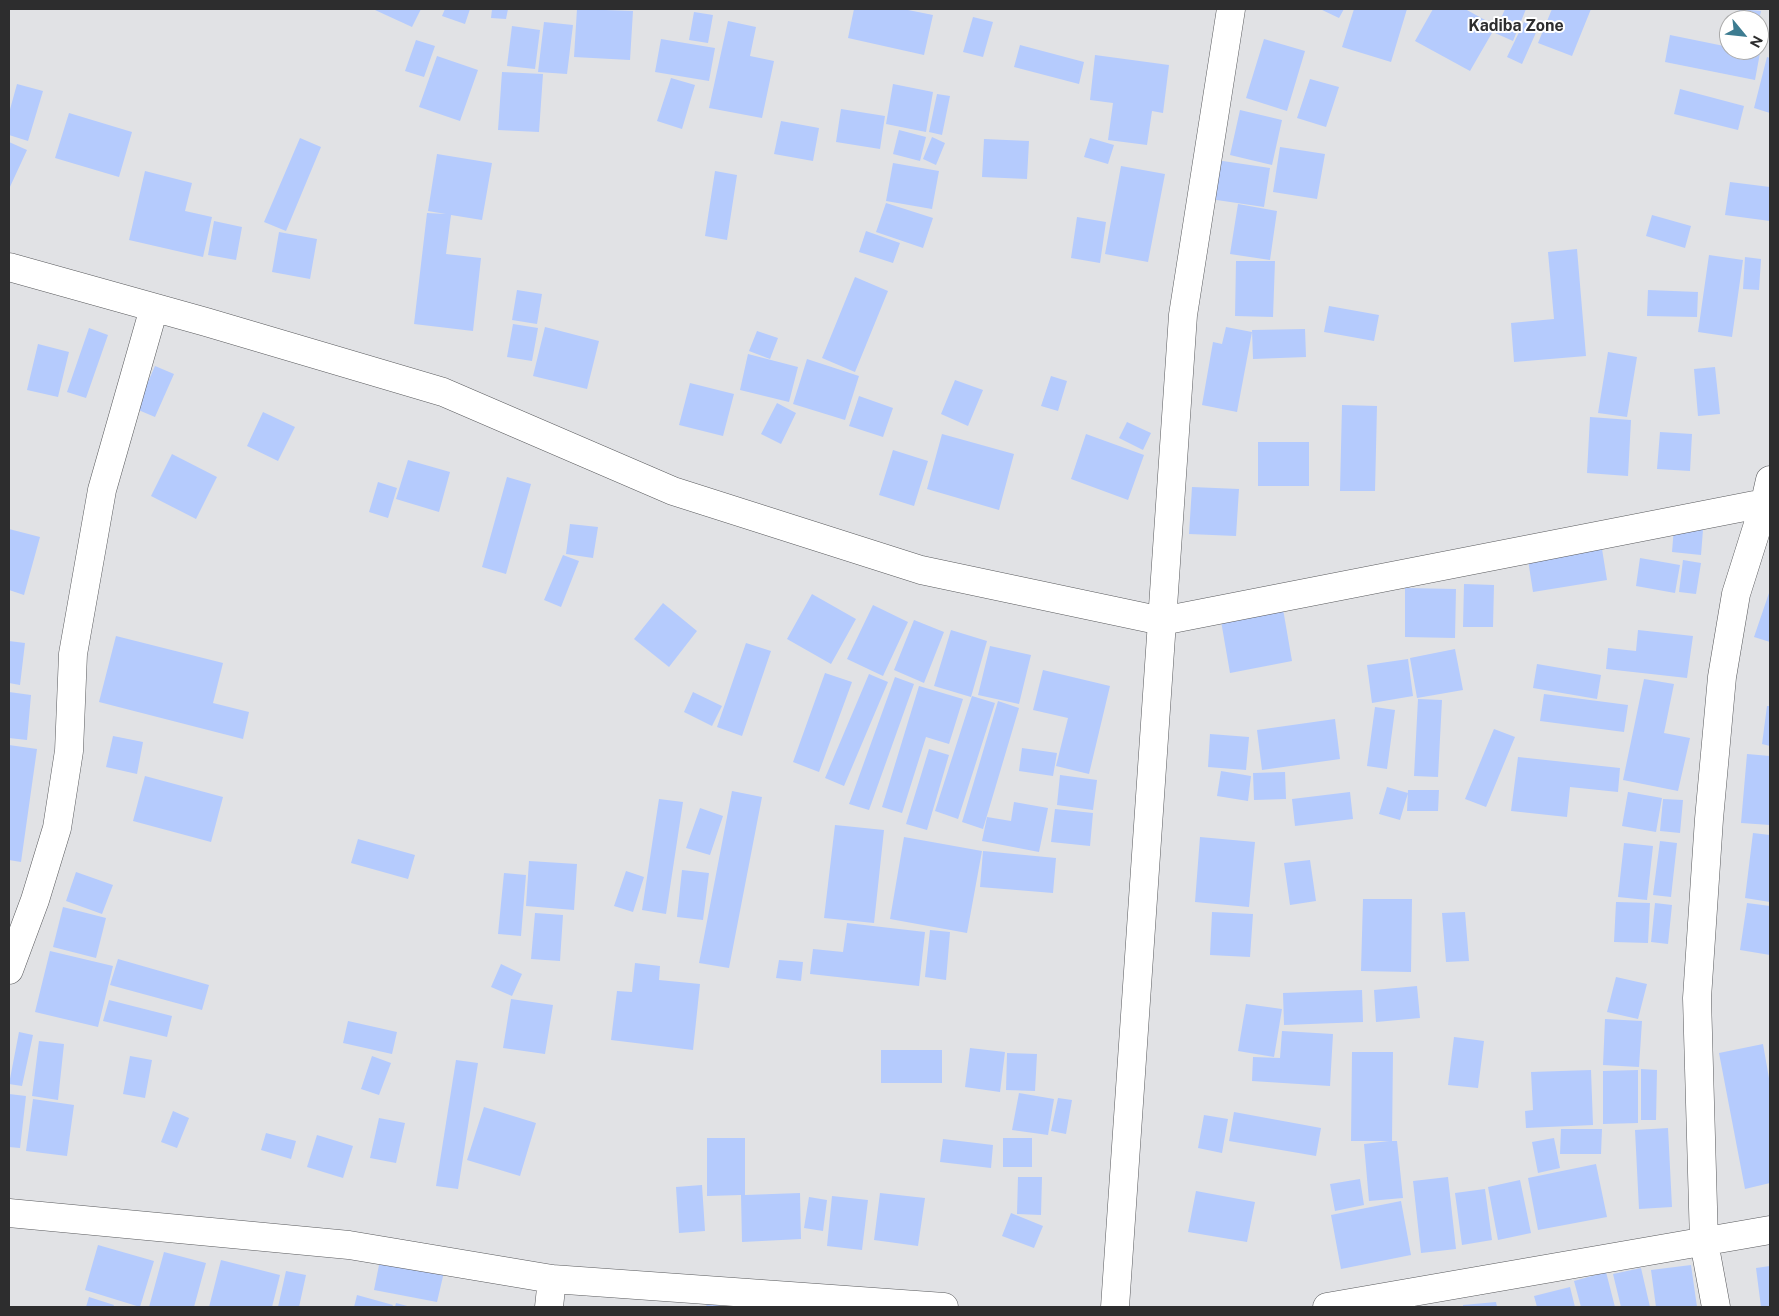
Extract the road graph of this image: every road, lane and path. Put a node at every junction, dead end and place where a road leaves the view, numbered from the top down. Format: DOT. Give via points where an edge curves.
graph roads {
  1 [pos="1231,9"];
  2 [pos="9,267"];
  3 [pos="154,308"];
  4 [pos="1768,495"];
  5 [pos="1162,621"];
  6 [pos="9,970"];
  7 [pos="9,1213"];
  8 [pos="1770,1230"];
  9 [pos="1704,1242"];
  10 [pos="552,1279"];
  11 [pos="549,1307"];
  12 [pos="944,1307"];
  13 [pos="1115,1307"];
  14 [pos="1327,1307"];
  15 [pos="1716,1307"];
  1 -- 5 [label="street" via="1183,315"];
  2 -- 3 [label="street"];
  3 -- 5 [label="street" via="443,392 673,491 921,570"];
  3 -- 6 [label="street" via="102,490 73,654 69,751 56,828 35,900"];
  4 -- 5 [label="street"];
  4 -- 9 [label="street" via="1736,594 1722,676 1709,818 1696,998"];
  5 -- 13 [label="street"];
  7 -- 10 [label="street" via="349,1245"];
  8 -- 9 [label="street"];
  9 -- 14 [label="street"];
  9 -- 15 [label="street"];
  10 -- 11 [label="street"];
  10 -- 12 [label="street"];
}
